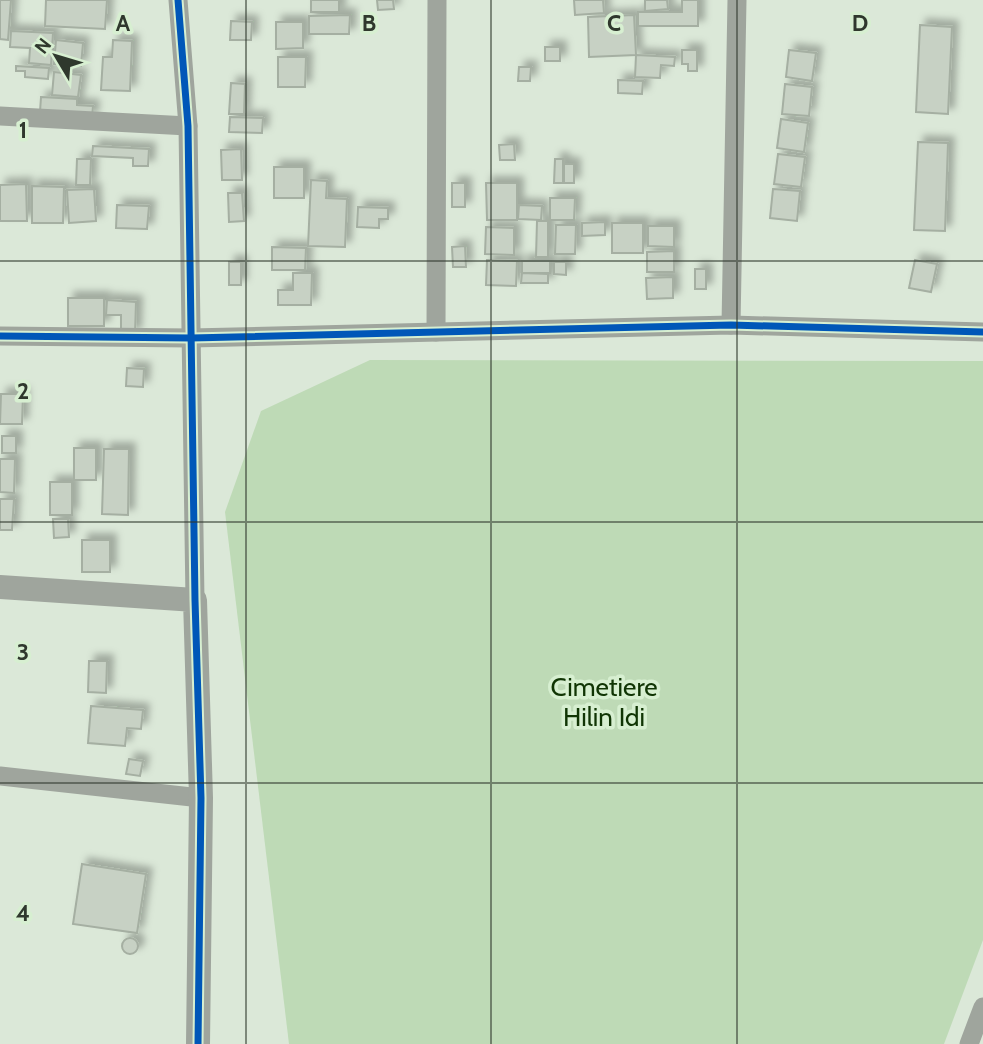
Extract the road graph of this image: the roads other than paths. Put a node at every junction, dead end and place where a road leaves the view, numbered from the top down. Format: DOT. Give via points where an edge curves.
graph roads {
  1 [pos="178,0"];
  2 [pos="437,0"];
  3 [pos="737,0"];
  4 [pos="0,116"];
  5 [pos="188,126"];
  6 [pos="730,325"];
  7 [pos="436,332"];
  8 [pos="983,332"];
  9 [pos="0,336"];
  10 [pos="191,338"];
  11 [pos="0,587"];
  12 [pos="195,600"];
  13 [pos="0,776"];
  14 [pos="201,798"];
  15 [pos="982,1013"];
  16 [pos="198,1044"];
  17 [pos="968,1044"];
  1 -- 5 [label="street"];
  2 -- 7 [label="street"];
  3 -- 6 [label="street"];
  4 -- 5 [label="street"];
  5 -- 10 [label="street"];
  6 -- 7 [label="street"];
  6 -- 8 [label="street"];
  7 -- 10 [label="street"];
  9 -- 10 [label="street"];
  10 -- 12 [label="street"];
  11 -- 12 [label="street"];
  12 -- 14 [label="street"];
  13 -- 14 [label="street"];
  14 -- 16 [label="street"];
  15 -- 17 [label="street"];
}
